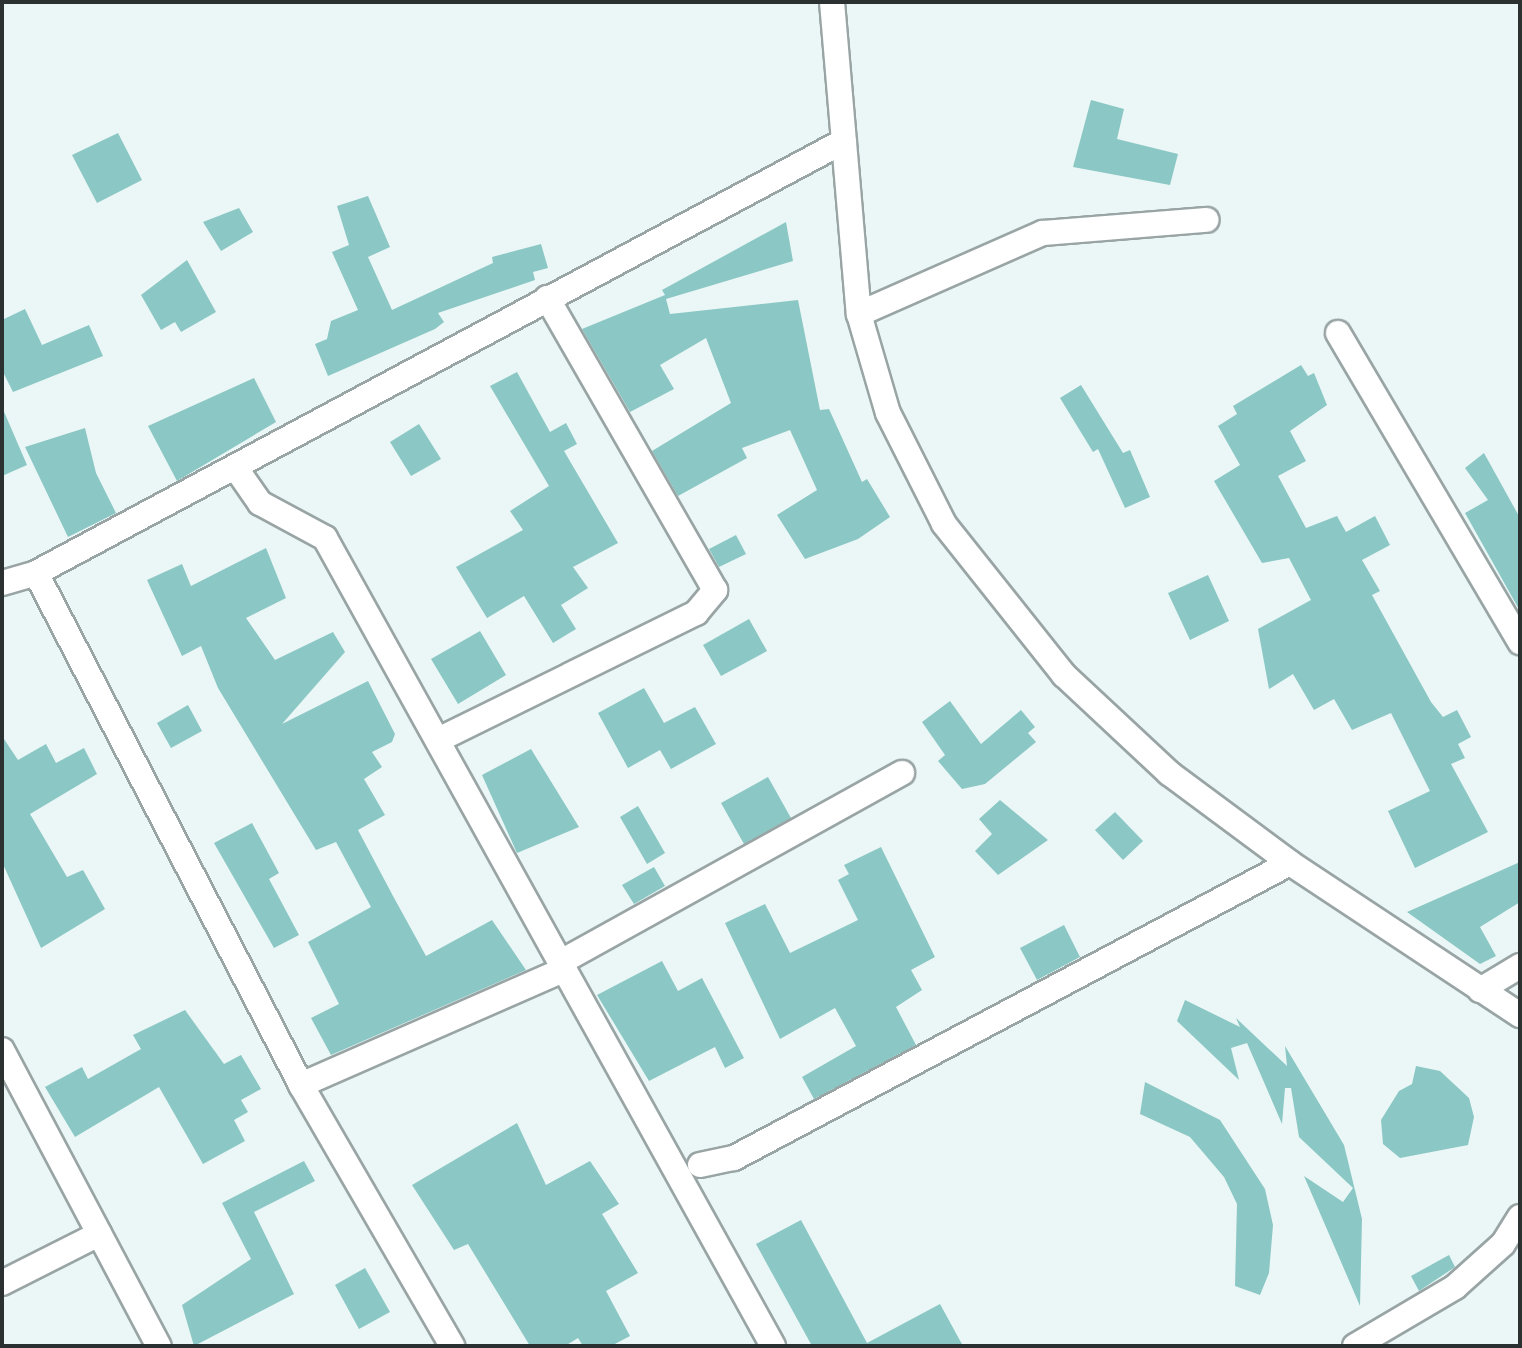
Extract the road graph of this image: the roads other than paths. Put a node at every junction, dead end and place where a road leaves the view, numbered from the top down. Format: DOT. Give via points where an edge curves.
graph roads {
  1 [pos="832,2"];
  2 [pos="844,141"];
  3 [pos="1206,220"];
  4 [pos="547,298"];
  5 [pos="859,314"];
  6 [pos="1338,333"];
  7 [pos="235,467"];
  8 [pos="36,573"];
  9 [pos="2,583"];
  10 [pos="1520,642"];
  11 [pos="438,740"];
  12 [pos="902,773"];
  13 [pos="1290,863"];
  14 [pos="563,966"];
  15 [pos="1520,966"];
  16 [pos="1480,990"];
  17 [pos="1520,1015"];
  18 [pos="2,1050"];
  19 [pos="301,1085"];
  20 [pos="700,1165"];
  21 [pos="1520,1217"];
  22 [pos="99,1234"];
  23 [pos="2,1283"];
  24 [pos="159,1346"];
  25 [pos="452,1346"];
  26 [pos="773,1346"];
  27 [pos="1355,1346"];
  1 -- 2 [label="street"];
  2 -- 4 [label="street"];
  2 -- 5 [label="street"];
  3 -- 5 [label="street" via="1043,233"];
  4 -- 7 [label="street"];
  4 -- 11 [label="street" via="715,590 696,613"];
  5 -- 13 [label="street" via="888,413 944,524 1001,600 1064,675 1169,773"];
  6 -- 10 [label="street"];
  7 -- 8 [label="street"];
  7 -- 11 [label="street" via="260,503 325,538"];
  8 -- 9 [label="street"];
  8 -- 19 [label="street"];
  11 -- 14 [label="street"];
  12 -- 14 [label="street"];
  13 -- 16 [label="street"];
  13 -- 20 [label="street" via="759,1145"];
  14 -- 19 [label="street"];
  14 -- 26 [label="street"];
  15 -- 16 [label="street"];
  16 -- 17 [label="street"];
  18 -- 22 [label="street"];
  19 -- 25 [label="street"];
  21 -- 27 [label="street" via="1503,1244 1455,1287"];
  22 -- 23 [label="street"];
  22 -- 24 [label="street"];
}
